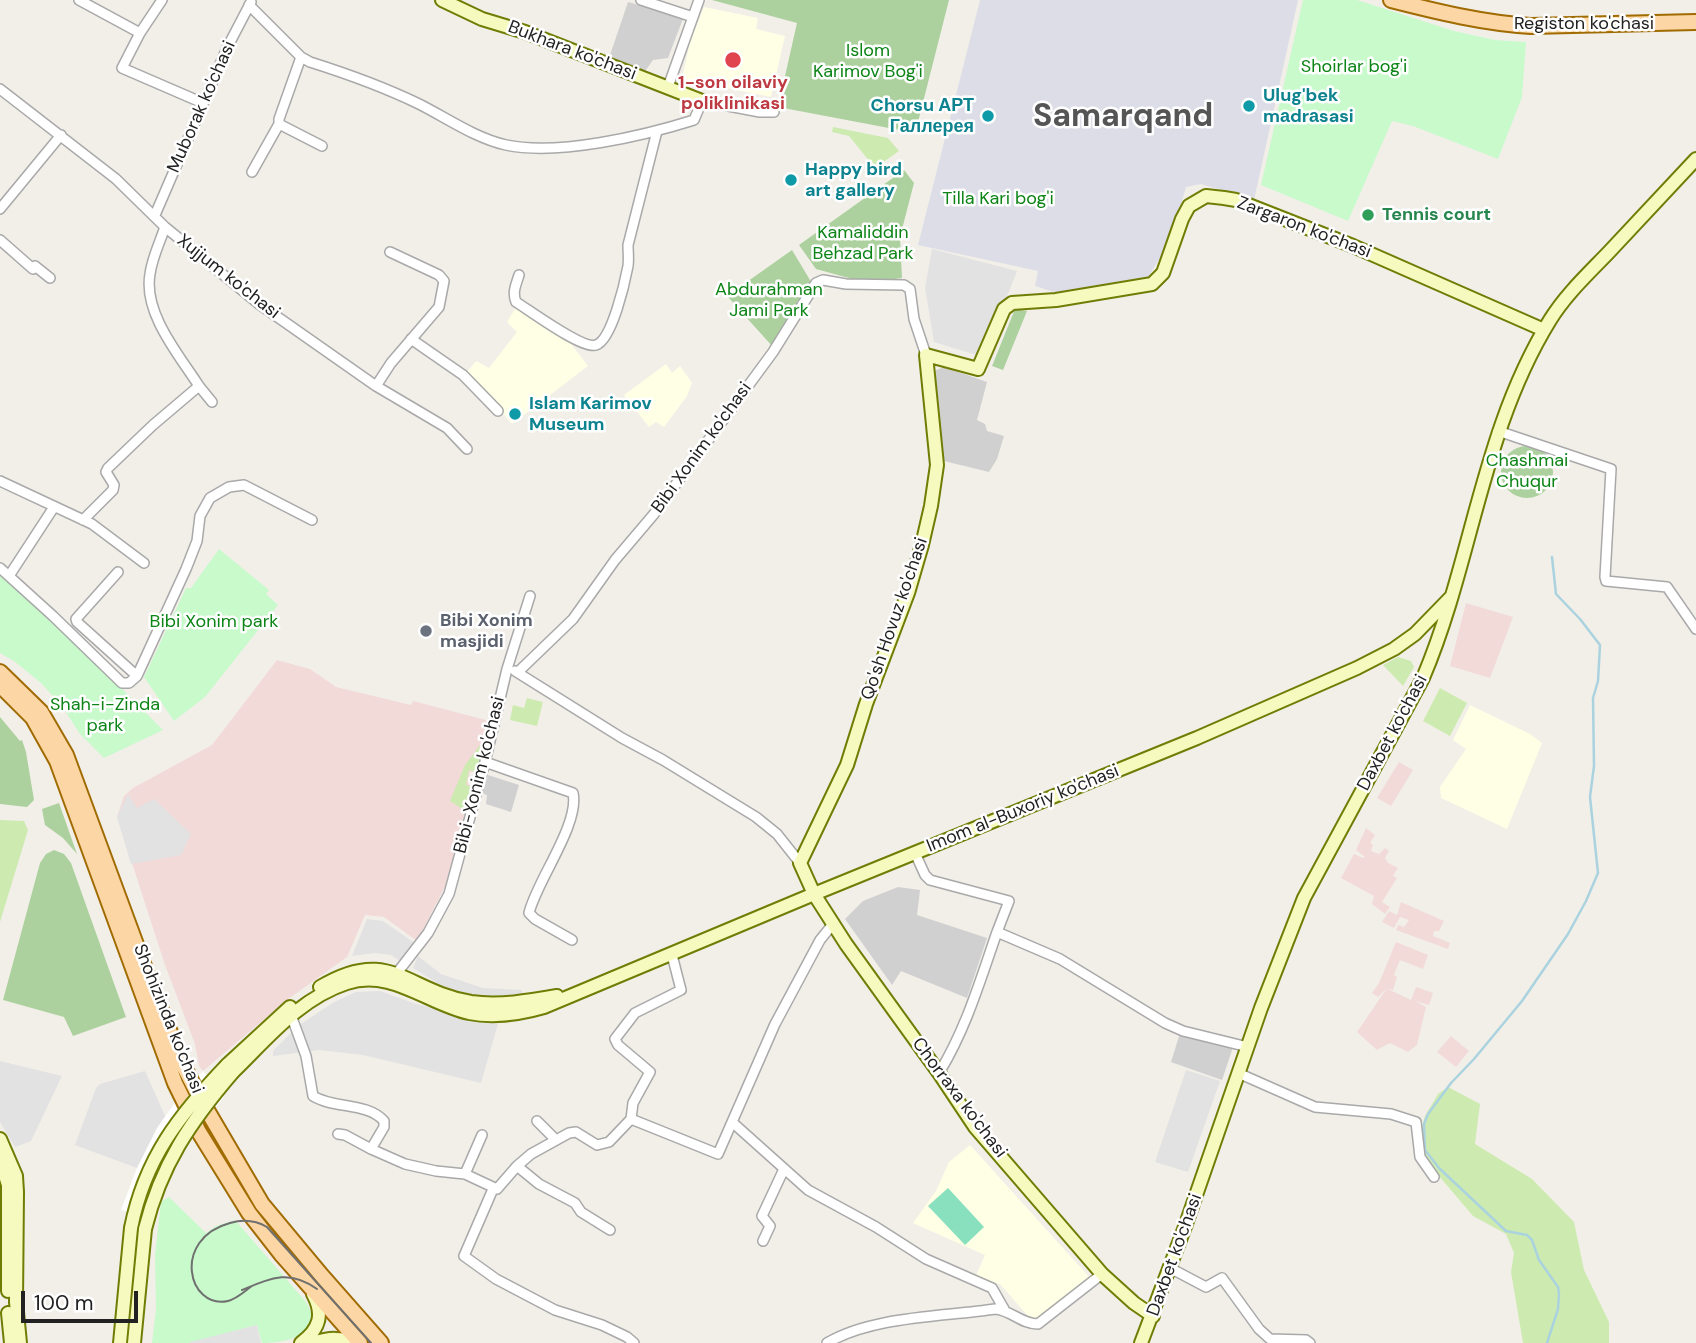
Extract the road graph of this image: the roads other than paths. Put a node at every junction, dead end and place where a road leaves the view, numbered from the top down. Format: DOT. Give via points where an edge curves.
graph roads {
  1 [pos="79,0"];
  2 [pos="162,0"];
  3 [pos="442,0"];
  4 [pos="641,0"];
  5 [pos="699,0"];
  6 [pos="1391,0"];
  7 [pos="250,3"];
  8 [pos="693,18"];
  9 [pos="1696,22"];
  10 [pos="140,33"];
  11 [pos="301,57"];
  12 [pos="668,87"];
  13 [pos="0,89"];
  14 [pos="702,101"];
  15 [pos="203,103"];
  16 [pos="774,112"];
  17 [pos="279,124"];
  18 [pos="657,131"];
  19 [pos="61,135"];
  20 [pos="322,146"];
  21 [pos="1696,159"];
  22 [pos="252,172"];
  23 [pos="0,209"];
  24 [pos="155,215"];
  25 [pos="165,227"];
  26 [pos="0,240"];
  27 [pos="390,252"];
  28 [pos="519,275"];
  29 [pos="50,278"];
  30 [pos="904,285"];
  31 [pos="1544,330"];
  32 [pos="411,339"];
  33 [pos="926,355"];
  34 [pos="199,386"];
  35 [pos="376,386"];
  36 [pos="212,402"];
  37 [pos="498,411"];
  38 [pos="1498,431"];
  39 [pos="467,449"];
  40 [pos="0,481"];
  41 [pos="54,507"];
  42 [pos="83,520"];
  43 [pos="312,520"];
  44 [pos="145,563"];
  45 [pos="0,568"];
  46 [pos="118,572"];
  47 [pos="9,576"];
  48 [pos="530,596"];
  49 [pos="1452,596"];
  50 [pos="1696,629"];
  51 [pos="507,669"];
  52 [pos="0,672"];
  53 [pos="518,672"];
  54 [pos="137,676"];
  55 [pos="0,685"];
  56 [pos="485,762"];
  57 [pos="915,853"];
  58 [pos="800,863"];
  59 [pos="814,894"];
  60 [pos="833,924"];
  61 [pos="997,932"];
  62 [pos="572,940"];
  63 [pos="672,955"];
  64 [pos="397,973"];
  65 [pos="508,1009"];
  66 [pos="291,1015"];
  67 [pos="267,1032"];
  68 [pos="1248,1047"];
  69 [pos="230,1069"];
  70 [pos="939,1073"];
  71 [pos="1238,1073"];
  72 [pos="631,1119"];
  73 [pos="537,1121"];
  74 [pos="732,1122"];
  75 [pos="338,1134"];
  76 [pos="482,1135"];
  77 [pos="0,1139"];
  78 [pos="556,1140"];
  79 [pos="371,1149"];
  80 [pos="0,1159"];
  81 [pos="517,1166"];
  82 [pos="784,1169"];
  83 [pos="465,1174"];
  84 [pos="1434,1177"];
  85 [pos="493,1189"];
  86 [pos="262,1204"];
  87 [pos="248,1213"];
  88 [pos="610,1230"];
  89 [pos="763,1241"];
  90 [pos="1170,1268"];
  91 [pos="1102,1274"];
  92 [pos="306,1281"];
  93 [pos="1004,1309"];
  94 [pos="1153,1316"];
  95 [pos="135,1340"];
  96 [pos="317,1342"];
  97 [pos="11,1343"];
  98 [pos="20,1343"];
  99 [pos="120,1343"];
  100 [pos="301,1343"];
  101 [pos="358,1343"];
  102 [pos="381,1343"];
  103 [pos="634,1343"];
  104 [pos="827,1343"];
  105 [pos="1141,1343"];
  106 [pos="1310,1343"];
  1 -- 10 [label="street"];
  2 -- 10 [label="street"];
  3 -- 12 [label="main road, Bukhara ko'chasi"];
  4 -- 8 [label="street"];
  5 -- 8 [label="street"];
  6 -- 9 [label="main road, Registon ko'chasi" via="1451,16 1528,26"];
  7 -- 11 [label="street"];
  7 -- 15 [label="street, Muborak ko'chasi"];
  8 -- 12 [label="street"];
  10 -- 15 [label="street" via="122,68"];
  11 -- 17 [label="street"];
  11 -- 18 [label="street" via="373,82 506,145 556,148"];
  12 -- 14 [label="main road, Bukhara ko'chasi"];
  13 -- 19 [label="street, Xujjum ko'chasi"];
  14 -- 16 [label="street"];
  14 -- 18 [label="street" via="694,120"];
  15 -- 24 [label="street, Muborak ko'chasi"];
  17 -- 20 [label="street"];
  17 -- 22 [label="street"];
  18 -- 28 [label="street" via="628,245 629,264 612,324 602,341 590,345 566,335 516,302"];
  19 -- 23 [label="street"];
  19 -- 24 [label="street, Xujjum ko'chasi"];
  21 -- 31 [label="main road, Daxbet ko'chasi" via="1567,297"];
  24 -- 25 [label="street, Xujjum ko'chasi"];
  25 -- 34 [label="street" via="149,274 150,298 176,354"];
  25 -- 35 [label="street, Xujjum ko'chasi" via="259,304"];
  26 -- 29 [label="street"];
  27 -- 32 [label="street" via="444,281 439,307"];
  30 -- 33 [label="street, Qo'sh Hovuz ko'chasi" via="911,289 914,319"];
  30 -- 53 [label="street, Bibi Xonim ko'chasi" via="816,283 772,352 654,514 573,619"];
  31 -- 33 [label="main road, Zargaron ko'chasi" via="1236,200 1206,197 1189,206 1163,273 1154,283 1012,303 1004,309 978,369"];
  31 -- 38 [label="main road, Daxbet ko'chasi"];
  32 -- 35 [label="street"];
  32 -- 37 [label="street" via="463,376"];
  33 -- 58 [label="main road, Qo'sh Hovuz ko'chasi" via="937,465 932,506 908,593 847,765"];
  34 -- 36 [label="street"];
  34 -- 42 [label="street" via="108,468 113,490"];
  35 -- 39 [label="street, Xujjum ko'chasi" via="447,428"];
  38 -- 49 [label="main road, Daxbet ko'chasi"];
  38 -- 50 [label="street" via="1611,469 1606,581 1667,587"];
  40 -- 41 [label="street"];
  41 -- 42 [label="street"];
  41 -- 47 [label="street"];
  42 -- 44 [label="street"];
  43 -- 54 [label="street" via="244,485 229,487 211,498 200,516 186,569"];
  45 -- 47 [label="street"];
  46 -- 54 [label="street" via="76,619"];
  47 -- 54 [label="street" via="122,683"];
  48 -- 51 [label="street, Bibi-Xonim ko'chasi"];
  49 -- 57 [label="main road, Imom al-Buxoriy ko'chasi" via="1415,634 1357,668"];
  49 -- 68 [label="main road, Daxbet ko'chasi" via="1423,678 1304,898"];
  51 -- 53 [label="street"];
  51 -- 56 [label="street, Bibi-Xonim ko'chasi"];
  52 -- 86 [label="main road, Shohizinda ko'chasi" via="41,712 66,755 183,1065"];
  53 -- 58 [label="street" via="756,817"];
  55 -- 87 [label="main road, Shohizinda ko'chasi" via="33,718 57,761 175,1083"];
  56 -- 62 [label="street" via="575,797 561,844 529,913"];
  56 -- 64 [label="street, Bibi-Xonim ko'chasi" via="449,894"];
  57 -- 59 [label="main road, Imom al-Buxoriy ko'chasi"];
  57 -- 61 [label="street" via="930,880 1009,901"];
  58 -- 59 [label="main road, Chorraxa ko'chasi"];
  59 -- 60 [label="main road, Chorraxa ko'chasi"];
  59 -- 63 [label="main road, Imom al-Buxoriy ko'chasi"];
  60 -- 70 [label="main road, Chorraxa ko'chasi"];
  60 -- 74 [label="street" via="775,1024"];
  61 -- 68 [label="street" via="1060,960 1165,1023"];
  61 -- 70 [label="street" via="965,1024"];
  63 -- 65 [label="main road, Imom al-Buxoriy ko'chasi" via="578,993"];
  63 -- 72 [label="street" via="681,989 635,1013 615,1039 650,1072 634,1102"];
  64 -- 65 [label="main road" via="433,990"];
  64 -- 67 [label="main road" via="369,969 339,975 305,995"];
  65 -- 66 [label="main road" via="471,1013 389,981 370,979 334,988"];
  66 -- 67 [label="main road"];
  66 -- 79 [label="street" via="306,1056 313,1096 384,1121"];
  67 -- 69 [label="main road"];
  68 -- 71 [label="main road, Daxbet ko'chasi"];
  69 -- 95 [label="main road, bridge" via="180,1140 158,1185 145,1229"];
  69 -- 99 [label="main road, bridge" via="198,1095 166,1136 139,1193 131,1227"];
  70 -- 91 [label="main road, Chorraxa ko'chasi" via="975,1127"];
  71 -- 84 [label="street" via="1314,1107 1391,1114 1416,1122 1420,1157"];
  71 -- 90 [label="main road, Daxbet ko'chasi"];
  72 -- 74 [label="street" via="716,1154"];
  72 -- 78 [label="street" via="603,1145 572,1131"];
  73 -- 78 [label="street"];
  74 -- 82 [label="street"];
  75 -- 79 [label="street"];
  76 -- 83 [label="street"];
  77 -- 98 [label="main road" via="16,1176"];
  78 -- 81 [label="street"];
  79 -- 83 [label="street" via="405,1164"];
  80 -- 97 [label="main road" via="8,1185"];
  81 -- 85 [label="street"];
  81 -- 88 [label="street"];
  82 -- 89 [label="street" via="762,1216 770,1224"];
  82 -- 93 [label="street" via="814,1194 926,1259 992,1288"];
  83 -- 85 [label="street"];
  85 -- 103 [label="street" via="464,1256 555,1310 602,1325"];
  86 -- 87 [label="main road"];
  86 -- 102 [label="main road, Shohizinda ko'chasi"];
  87 -- 92 [label="main road, Shohizinda ko'chasi"];
  90 -- 94 [label="main road, Daxbet ko'chasi"];
  90 -- 106 [label="street" via="1206,1287 1222,1278 1270,1339"];
  91 -- 93 [label="street" via="1038,1324"];
  91 -- 94 [label="main road, Chorraxa ko'chasi"];
  92 -- 100 [label="main road" via="320,1314 316,1329"];
  92 -- 101 [label="main road, Shohizinda ko'chasi"];
  93 -- 104 [label="street" via="873,1326"];
  94 -- 105 [label="main road, Daxbet ko'chasi"];
  96 -- 101 [label="main road" via="340,1338"];
}
